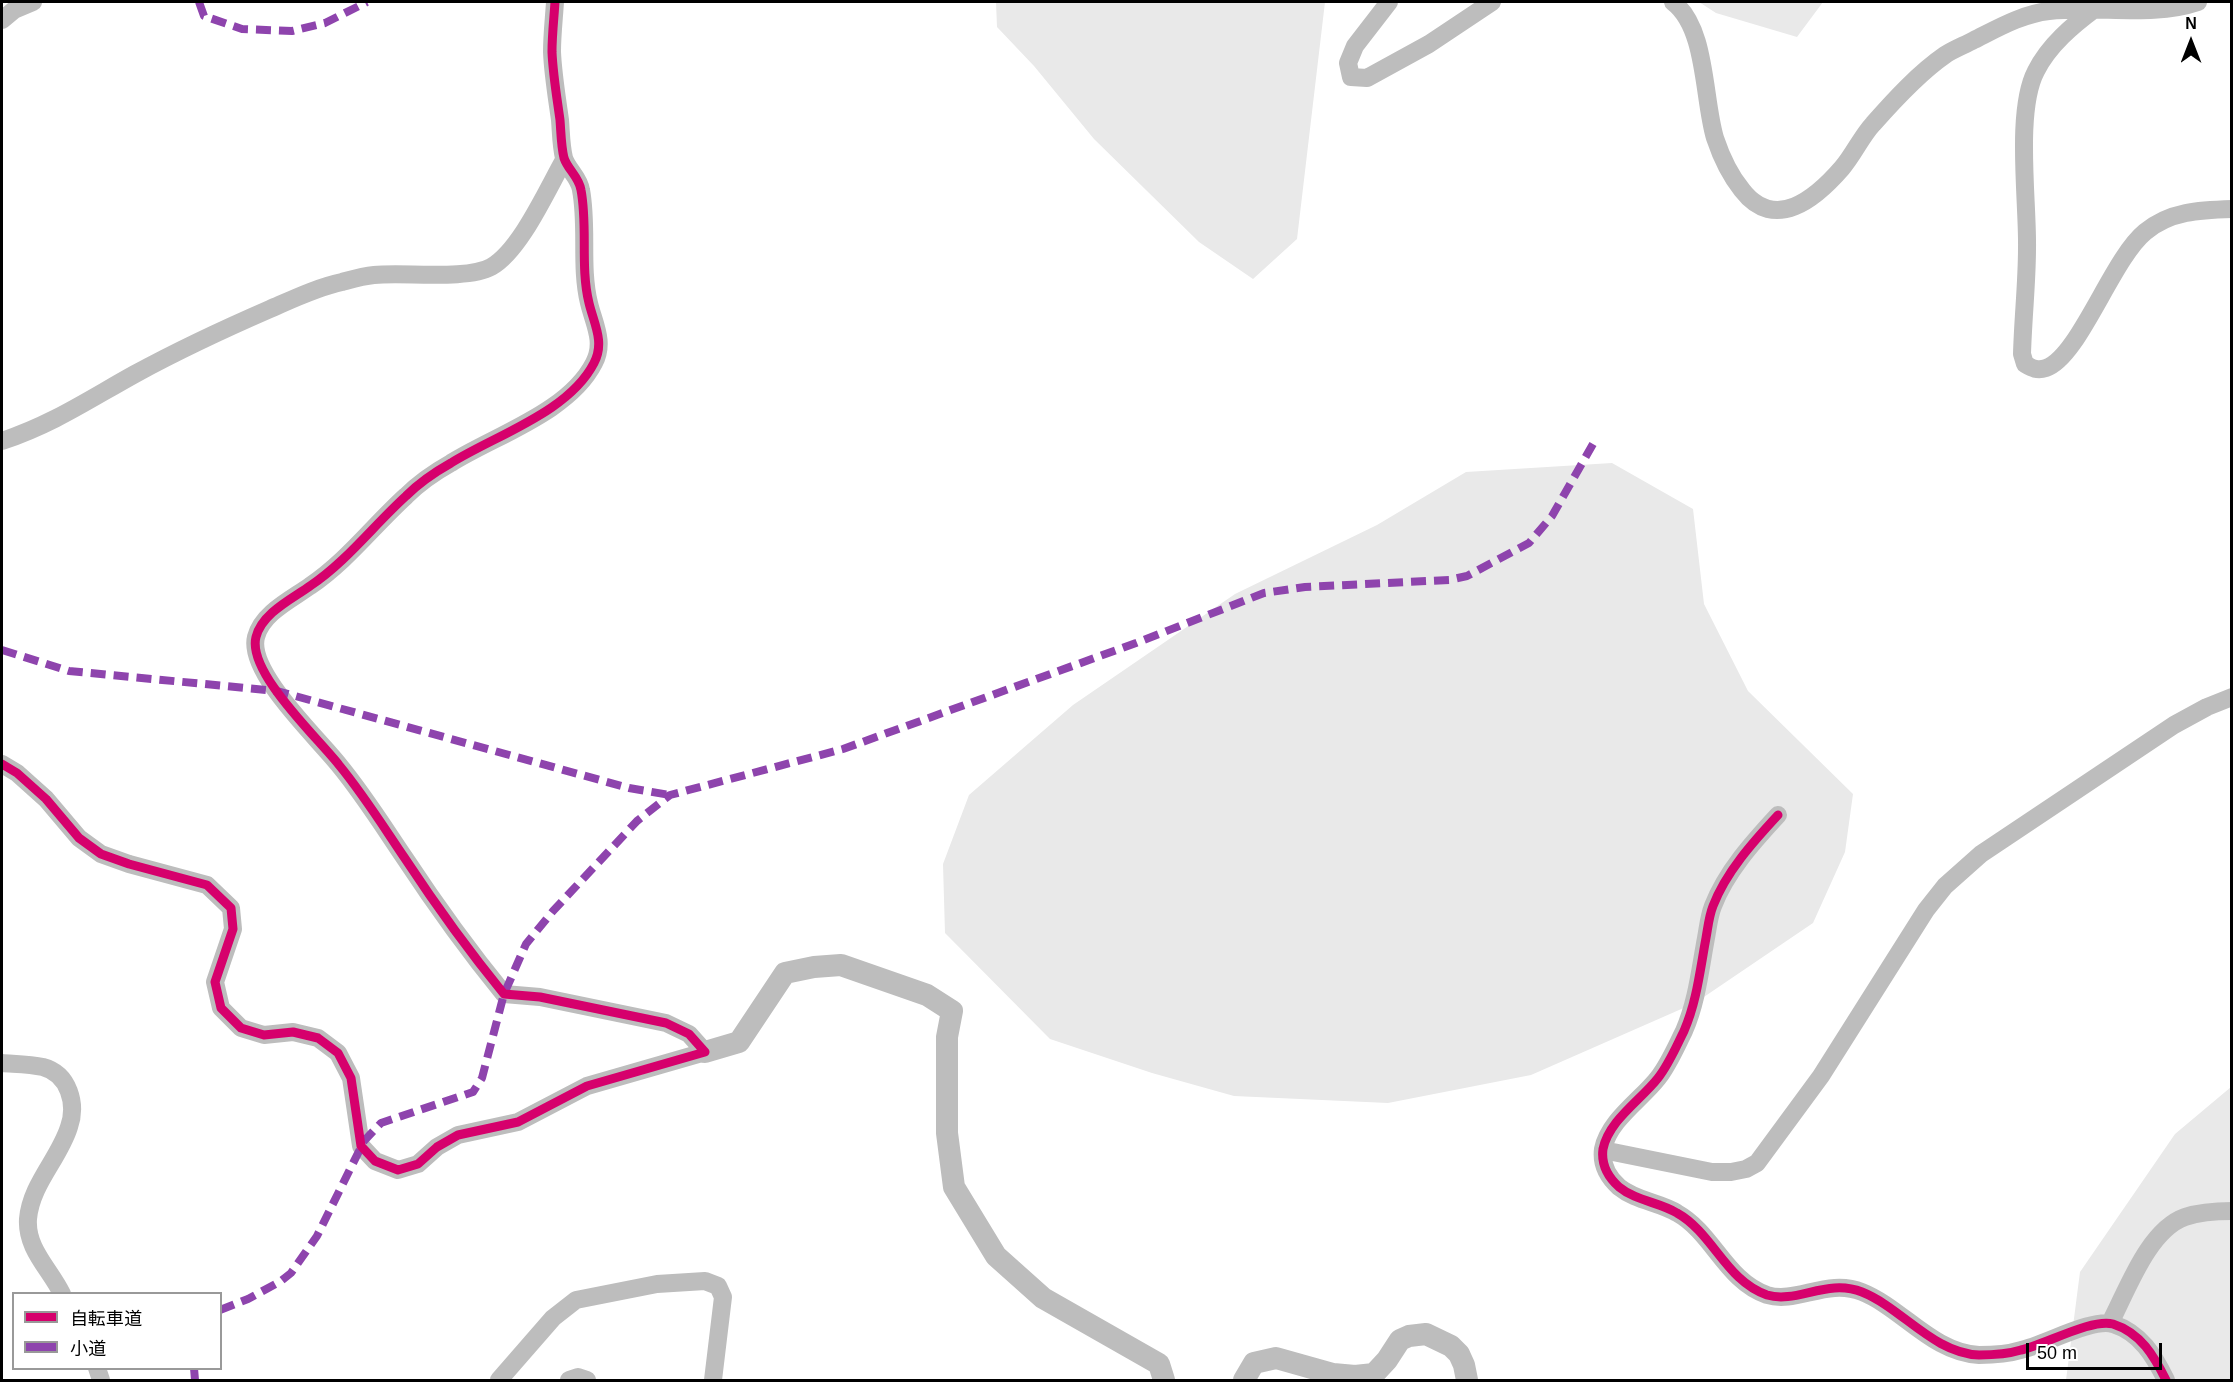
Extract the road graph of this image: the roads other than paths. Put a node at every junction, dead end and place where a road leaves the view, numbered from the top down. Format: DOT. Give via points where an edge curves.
graph roads {
  1 [pos="33,2"];
  2 [pos="555,2"];
  3 [pos="1389,2"];
  4 [pos="1492,2"];
  5 [pos="1673,2"];
  6 [pos="2198,2"];
  7 [pos="2099,6"];
  8 [pos="2,20"];
  9 [pos="564,160"];
  10 [pos="2232,209"];
  11 [pos="2,441"];
  12 [pos="2232,697"];
  13 [pos="2,764"];
  14 [pos="1778,815"];
  15 [pos="705,1052"];
  16 [pos="2,1063"];
  17 [pos="1603,1150"];
  18 [pos="2232,1211"];
  19 [pos="61,1292"];
  20 [pos="2110,1323"];
  21 [pos="499,1380"];
  22 [pos="569,1380"];
  23 [pos="587,1380"];
  24 [pos="713,1380"];
  25 [pos="1164,1380"];
  26 [pos="1244,1380"];
  27 [pos="1467,1380"];
  28 [pos="2166,1380"];
  1 -- 8 [label="street"];
  2 -- 9 [label="street" via="552,50"];
  3 -- 4 [label="street" via="1355,46 1348,63 1351,77 1367,78 1429,44"];
  5 -- 7 [label="street" via="1682,9 1695,38 1715,137 1729,173 1760,207 1773,210 1794,208 1818,193 1903,91 1946,54 2017,19"];
  6 -- 7 [label="street" via="2144,10"];
  7 -- 10 [label="street" via="2045,56 2028,91 2022,354 2025,364 2045,369 2056,363 2086,322 2129,249 2160,221 2202,210"];
  9 -- 11 [label="street" via="520,238 501,261 488,269 373,275 339,282 213,334 63,417"];
  9 -- 15 [label="street" via="578,178 582,192 585,278 599,333 595,362 558,403 435,472 408,494 349,556 277,609 260,627 255,639 256,653 277,692 371,806 473,957 504,994 540,997 666,1023 689,1034"];
  12 -- 17 [label="street" via="2206,707 2138,748 1981,854 1945,886 1821,1076 1756,1163 1746,1169 1712,1172"];
  13 -- 15 [label="street" via="46,799 79,838 101,854 207,885 231,908 233,929 215,981 221,1008 241,1028 264,1035 293,1032 318,1038 338,1053 351,1078 361,1146 375,1161 399,1170 418,1164 458,1135 518,1122 587,1086"];
  14 -- 17 [label="street" via="1734,869 1712,908 1696,998 1675,1049 1659,1077 1612,1128"];
  15 -- 25 [label="street" via="739,1042 785,973 814,967 841,964 927,995 952,1011 947,1037 947,1133 954,1187 996,1256 1043,1298 1159,1364"];
  16 -- 19 [label="street" via="44,1067 61,1078 70,1090 70,1127 32,1198 28,1221 31,1244"];
  17 -- 20 [label="street" via="1605,1170 1619,1187 1677,1212 1693,1225 1731,1271 1753,1289 1771,1296 1842,1287 1862,1292 1930,1337 1976,1355 2022,1350 2086,1326"];
  18 -- 20 [label="street" via="2183,1218 2168,1228 2147,1250"];
  20 -- 28 [label="street" via="2133,1333 2145,1345"];
  21 -- 24 [label="street" via="553,1318 576,1300 657,1284 705,1281 718,1286 723,1297"];
  22 -- 23 [label="street"];
  26 -- 27 [label="street" via="1254,1363 1276,1358 1333,1374 1374,1374 1400,1340 1426,1334 1459,1354"];
}
